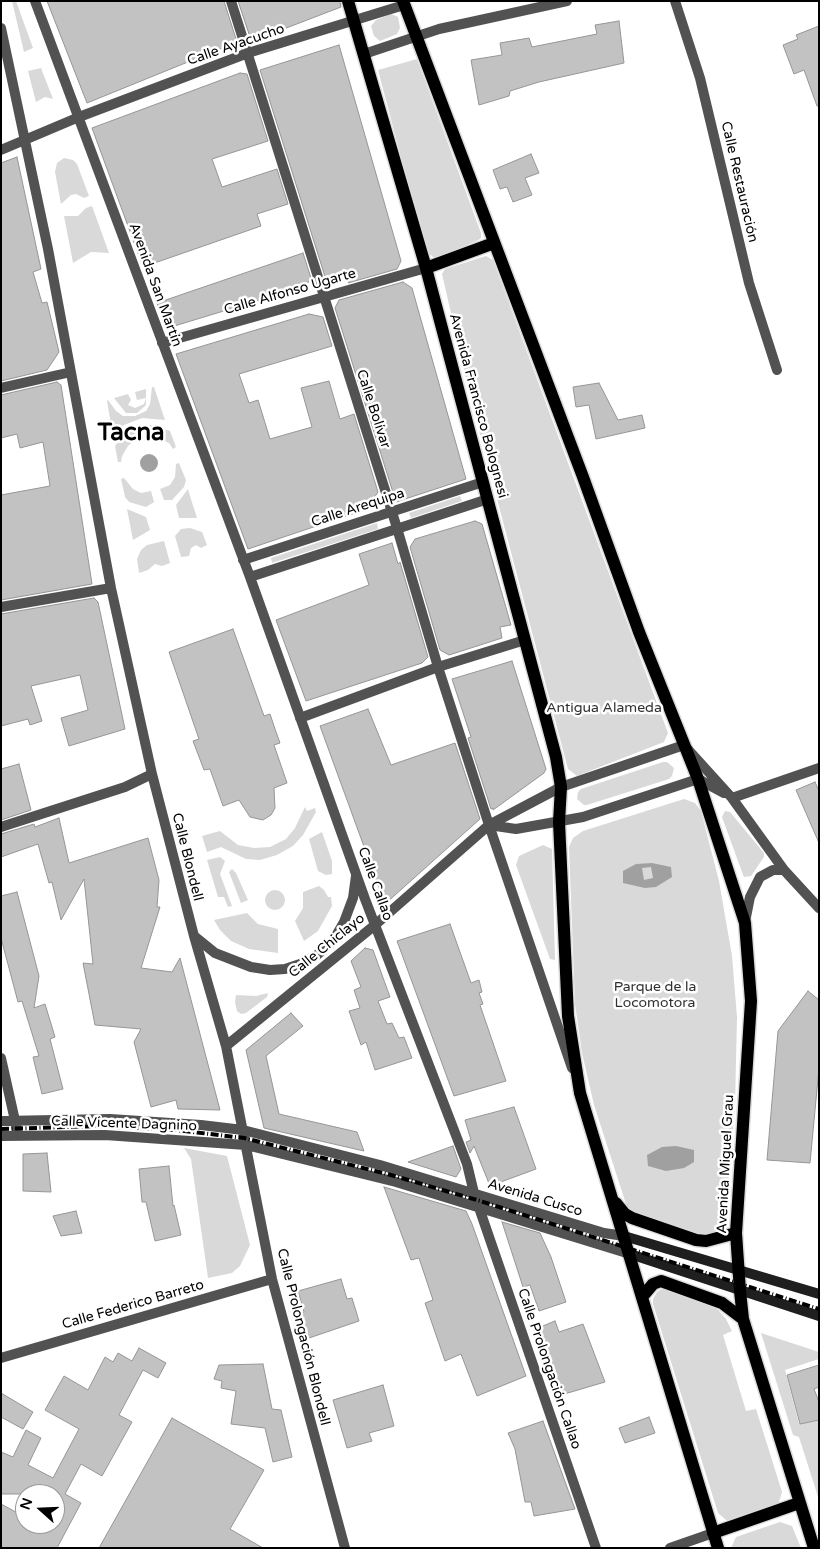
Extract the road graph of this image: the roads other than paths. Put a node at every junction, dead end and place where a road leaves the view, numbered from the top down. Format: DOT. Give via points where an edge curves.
graph roads {
  1 [pos="35,1"];
  2 [pos="231,1"];
  3 [pos="348,1"];
  4 [pos="567,1"];
  5 [pos="675,1"];
  6 [pos="403,3"];
  7 [pos="354,20"];
  8 [pos="1,28"];
  9 [pos="417,36"];
  10 [pos="248,54"];
  11 [pos="364,54"];
  12 [pos="79,117"];
  13 [pos="26,140"];
  14 [pos="1,150"];
  15 [pos="494,243"];
  16 [pos="426,268"];
  17 [pos="323,298"];
  18 [pos="162,343"];
  19 [pos="777,370"];
  20 [pos="72,372"];
  21 [pos="1,388"];
  22 [pos="483,482"];
  23 [pos="488,499"];
  24 [pos="392,512"];
  25 [pos="397,528"];
  26 [pos="243,560"];
  27 [pos="250,577"];
  28 [pos="111,588"];
  29 [pos="1,607"];
  30 [pos="525,640"];
  31 [pos="438,667"];
  32 [pos="300,718"];
  33 [pos="684,745"];
  34 [pos="819,768"];
  35 [pos="152,774"];
  36 [pos="698,779"];
  37 [pos="561,787"];
  38 [pos="732,798"];
  39 [pos="559,822"];
  40 [pos="489,825"];
  41 [pos="1,827"];
  42 [pos="784,870"];
  43 [pos="356,872"];
  44 [pos="819,908"];
  45 [pos="745,923"];
  46 [pos="375,924"];
  47 [pos="194,936"];
  48 [pos="226,1046"];
  49 [pos="1,1058"];
  50 [pos="580,1093"];
  51 [pos="15,1120"];
  52 [pos="1,1121"];
  53 [pos="243,1130"];
  54 [pos="18,1134"];
  55 [pos="1,1136"];
  56 [pos="246,1145"];
  57 [pos="612,1197"];
  58 [pos="477,1200"];
  59 [pos="736,1233"];
  60 [pos="624,1236"];
  61 [pos="630,1254"];
  62 [pos="738,1270"];
  63 [pos="272,1279"];
  64 [pos="740,1291"];
  65 [pos="819,1294"];
  66 [pos="642,1297"];
  67 [pos="819,1316"];
  68 [pos="744,1319"];
  69 [pos="1,1358"];
  70 [pos="800,1502"];
  71 [pos="713,1533"];
  72 [pos="345,1548"];
  73 [pos="596,1548"];
  74 [pos="670,1548"];
  75 [pos="718,1548"];
  76 [pos="814,1548"];
  1 -- 12 [label="street, Avenida San Martín"];
  2 -- 10 [label="street, Calle Bolívar"];
  3 -- 7 [label="main road, Avenida Francisco Bolognesi"];
  4 -- 9 [label="street"];
  5 -- 19 [label="street, Calle Restauración" via="700,78 749,283"];
  6 -- 7 [label="street, Calle Ayacucho"];
  6 -- 9 [label="main road"];
  7 -- 10 [label="street, Calle Ayacucho"];
  7 -- 11 [label="main road, Avenida Francisco Bolognesi"];
  8 -- 13 [label="street"];
  9 -- 11 [label="street"];
  9 -- 15 [label="main road"];
  10 -- 12 [label="street, Calle Ayacucho"];
  10 -- 17 [label="street, Calle Bolívar"];
  11 -- 16 [label="main road, Avenida Francisco Bolognesi"];
  12 -- 13 [label="street, Calle Ayacucho"];
  12 -- 18 [label="street, Avenida San Martín"];
  13 -- 14 [label="street, Calle Ayacucho"];
  13 -- 20 [label="street"];
  15 -- 16 [label="main road"];
  15 -- 33 [label="main road"];
  16 -- 17 [label="street, Calle Alfonso Ugarte"];
  16 -- 22 [label="main road, Avenida Francisco Bolognesi"];
  17 -- 18 [label="street, Calle Alfonso Ugarte"];
  17 -- 24 [label="street, Calle Bolívar"];
  18 -- 26 [label="street, Avenida San Martín"];
  20 -- 21 [label="street"];
  20 -- 28 [label="street"];
  22 -- 23 [label="main road, Avenida Francisco Bolognesi"];
  22 -- 24 [label="street, Calle Arequipa"];
  23 -- 25 [label="street"];
  23 -- 30 [label="main road, Avenida Francisco Bolognesi"];
  24 -- 25 [label="street, Calle Bolívar"];
  24 -- 26 [label="street, Calle Arequipa"];
  25 -- 27 [label="street"];
  25 -- 31 [label="street, Calle Bolívar"];
  26 -- 27 [label="street, Avenida San Martín"];
  27 -- 32 [label="street, Calle Callao"];
  28 -- 29 [label="street"];
  28 -- 35 [label="street, Calle Blondell"];
  30 -- 31 [label="street"];
  30 -- 37 [label="main road, Avenida Francisco Bolognesi"];
  31 -- 32 [label="street"];
  31 -- 40 [label="street, Calle Bolívar"];
  32 -- 43 [label="street, Calle Callao"];
  33 -- 36 [label="main road"];
  33 -- 37 [label="street, Calle Chiclayo"];
  33 -- 38 [label="street"];
  34 -- 38 [label="street"];
  35 -- 41 [label="street" via="125,787"];
  35 -- 47 [label="street, Calle Blondell"];
  36 -- 38 [label="street"];
  36 -- 39 [label="street"];
  36 -- 45 [label="main road, Avenida Miguel Grau"];
  37 -- 39 [label="main road, Avenida Francisco Bolognesi"];
  37 -- 40 [label="street, Calle Chiclayo"];
  38 -- 42 [label="street"];
  39 -- 40 [label="street" via="516,829"];
  39 -- 50 [label="main road" via="568,1016"];
  40 -- 46 [label="street, Calle Chiclayo"];
  40 -- 50 [label="street"];
  42 -- 44 [label="street"];
  42 -- 45 [label="street" via="773,870 760,877 750,897"];
  43 -- 46 [label="street, Calle Callao"];
  43 -- 47 [label="street" via="353,898 333,941 300,964 270,970 251,967 215,953"];
  45 -- 59 [label="main road, Avenida Miguel Grau" via="751,1001"];
  46 -- 48 [label="street, Calle Chiclayo"];
  46 -- 58 [label="street, Calle Callao" via="464,1155"];
  47 -- 48 [label="street, Calle Blondell"];
  48 -- 53 [label="street, Calle Blondell"];
  49 -- 51 [label="street"];
  50 -- 57 [label="main road"];
  51 -- 52 [label="street, Calle Vicente Dagnino"];
  51 -- 53 [label="street, Calle Vicente Dagnino" via="110,1119"];
  51 -- 54 [label="street"];
  53 -- 56 [label="street, Calle Prolongación Blondell"];
  53 -- 58 [label="street, Avenida Cusco" via="380,1165"];
  54 -- 55 [label="street, Calle Vicente Dagnino"];
  54 -- 56 [label="street, Calle Vicente Dagnino" via="105,1135"];
  56 -- 58 [label="street, Avenida Cusco"];
  56 -- 63 [label="street, Calle Prolongación Blondell"];
  57 -- 59 [label="main road" via="632,1218 696,1240 706,1241"];
  57 -- 60 [label="main road"];
  58 -- 60 [label="street, Avenida Cusco"];
  58 -- 61 [label="street, Avenida Cusco"];
  58 -- 73 [label="street, Calle Prolongación Callao"];
  59 -- 62 [label="main road, Avenida Miguel Grau"];
  60 -- 61 [label="main road"];
  60 -- 62 [label="main road, Avenida Cusco"];
  61 -- 64 [label="main road, Avenida Cusco"];
  61 -- 66 [label="main road"];
  62 -- 64 [label="main road, Avenida Miguel Grau"];
  62 -- 65 [label="main road, Avenida Cusco"];
  63 -- 69 [label="street, Calle Federico Barreto"];
  63 -- 72 [label="street, Calle Prolongación Blondell"];
  64 -- 67 [label="main road, Avenida Cusco"];
  64 -- 68 [label="main road, Avenida Miguel Grau"];
  66 -- 68 [label="main road" via="653,1284 661,1281 722,1302"];
  66 -- 71 [label="main road"];
  68 -- 70 [label="main road, Avenida Miguel Grau"];
  70 -- 71 [label="main road"];
  70 -- 76 [label="main road, Avenida Miguel Grau"];
  71 -- 74 [label="street"];
  71 -- 75 [label="main road"];
}
